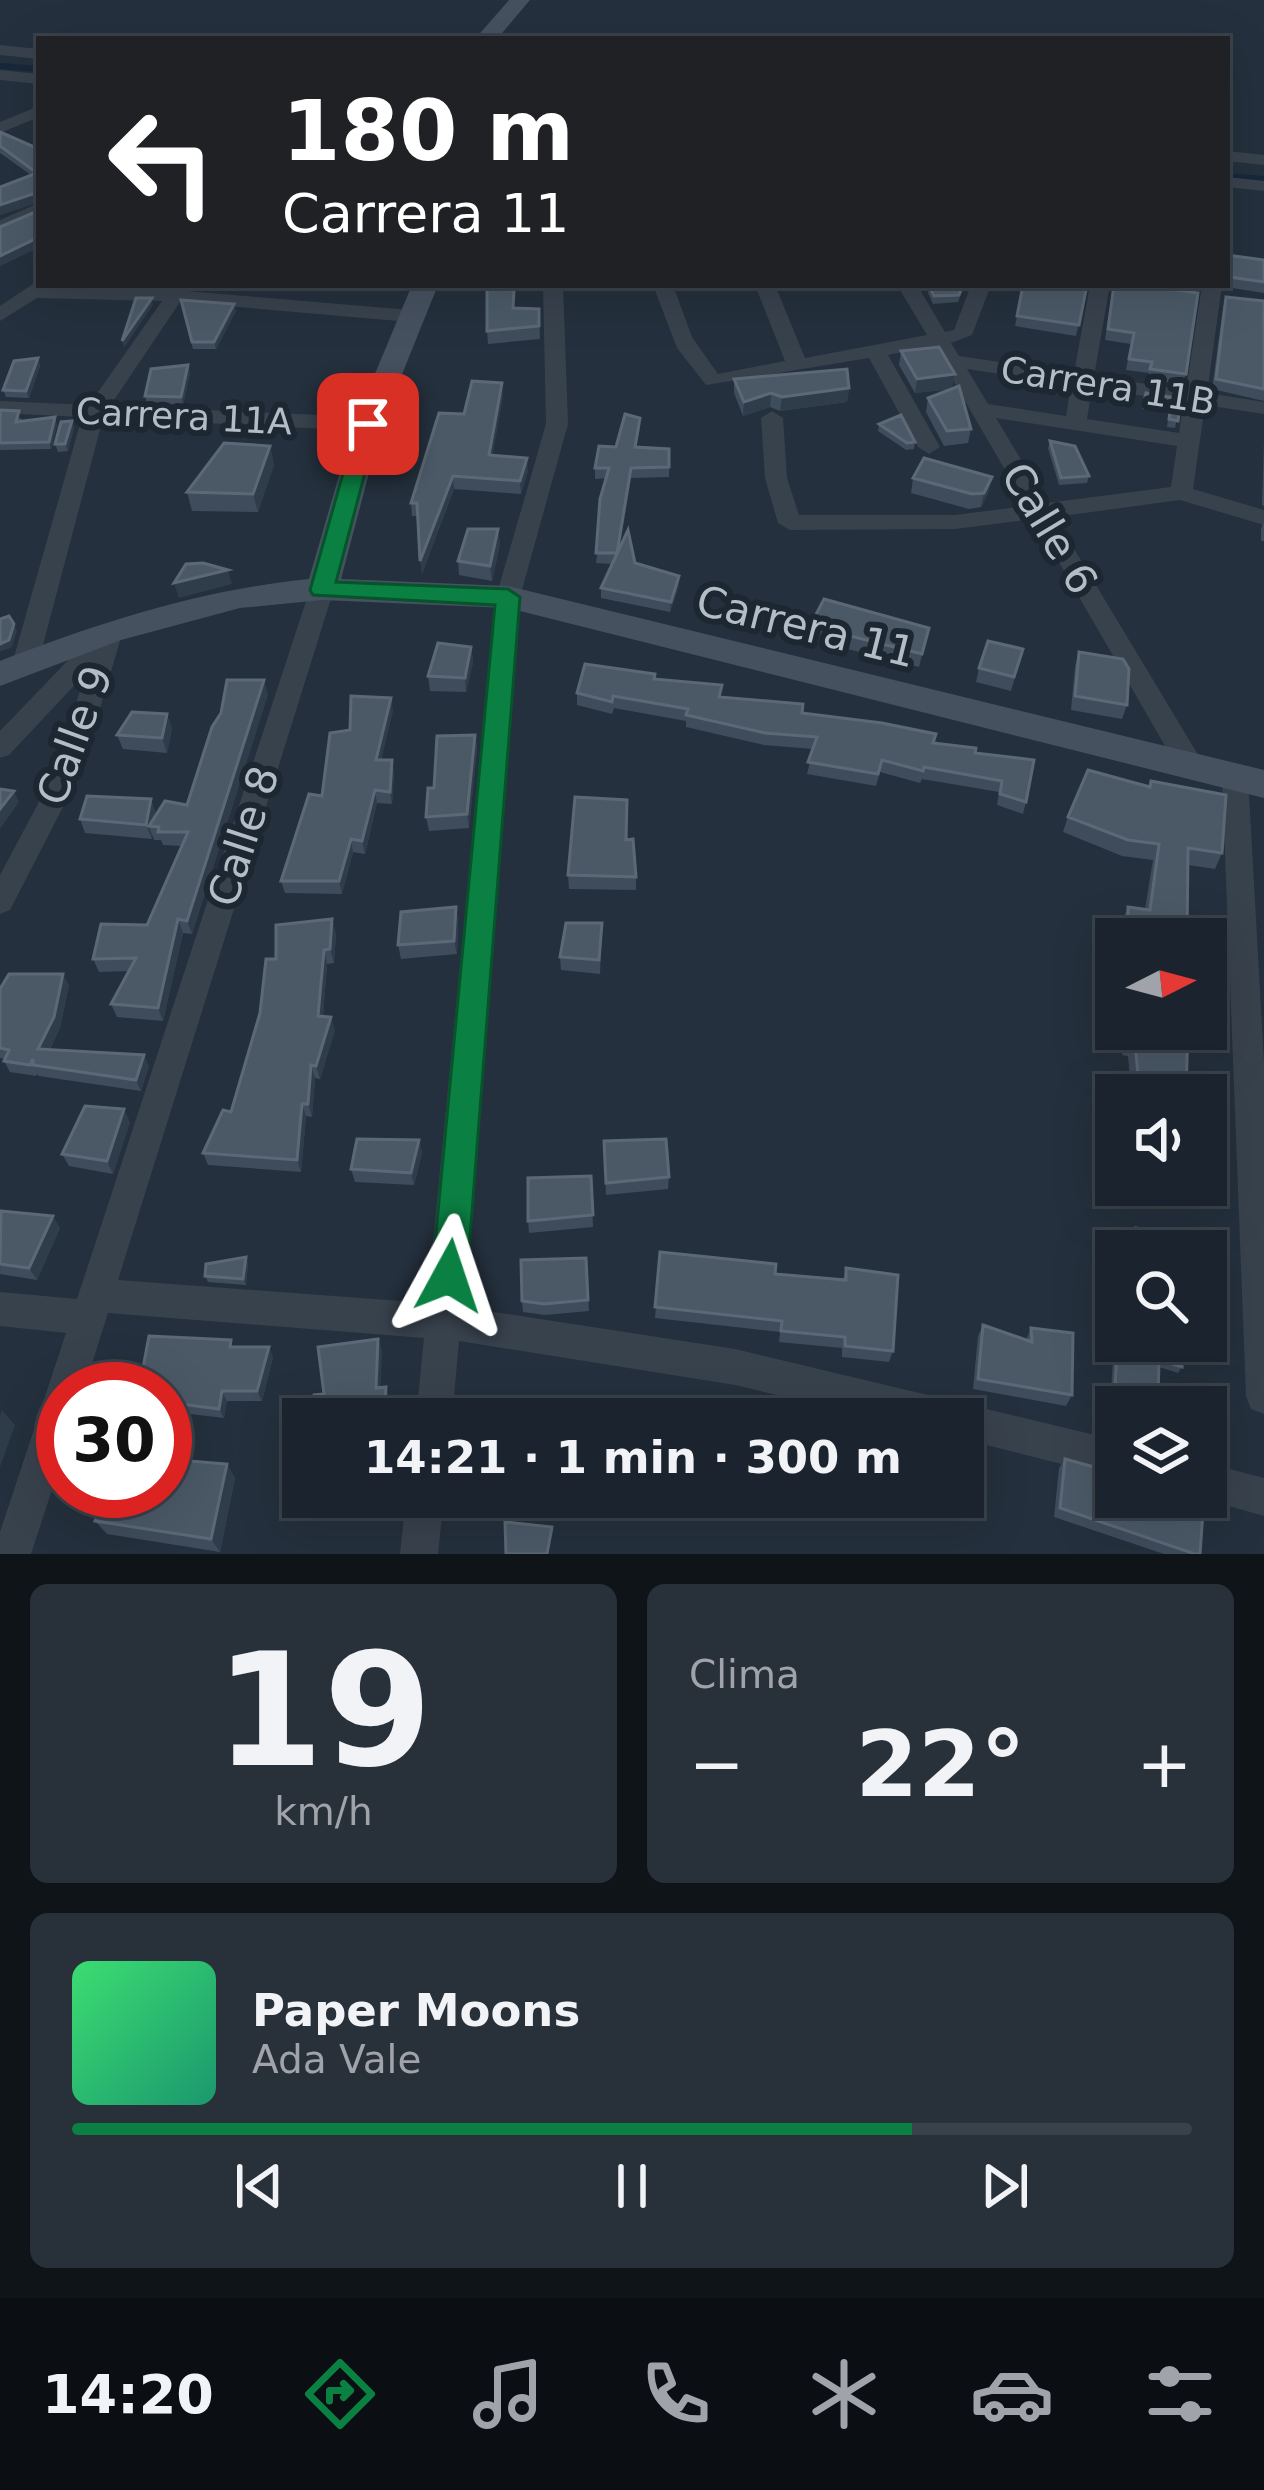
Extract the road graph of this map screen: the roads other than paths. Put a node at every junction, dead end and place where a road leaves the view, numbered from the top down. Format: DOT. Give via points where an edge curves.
graph roads {
  1 [pos="520,0"];
  2 [pos="488,36"];
  3 [pos="0,50"];
  4 [pos="36,54"];
  5 [pos="0,75"];
  6 [pos="36,79"];
  7 [pos="36,112"];
  8 [pos="0,128"];
  9 [pos="1230,156"];
  10 [pos="1264,160"];
  11 [pos="1230,183"];
  12 [pos="1264,186"];
  13 [pos="36,210"];
  14 [pos="0,227"];
  15 [pos="38,288"];
  16 [pos="424,288"];
  17 [pos="553,288"];
  18 [pos="664,288"];
  19 [pos="766,288"];
  20 [pos="909,288"];
  21 [pos="980,288"];
  22 [pos="1099,288"];
  23 [pos="177,292"];
  24 [pos="1211,293"];
  25 [pos="260,295"];
  26 [pos="0,315"];
  27 [pos="410,316"];
  28 [pos="946,351"];
  29 [pos="876,352"];
  30 [pos="798,367"];
  31 [pos="1082,381"];
  32 [pos="1195,398"];
  33 [pos="0,407"];
  34 [pos="1264,408"];
  35 [pos="980,409"];
  36 [pos="94,412"];
  37 [pos="772,418"];
  38 [pos="368,424"];
  39 [pos="1076,424"];
  40 [pos="1189,441"];
  41 [pos="929,447"];
  42 [pos="1181,493"];
  43 [pos="1040,511"];
  44 [pos="1264,518"];
  45 [pos="322,590"];
  46 [pos="508,597"];
  47 [pos="111,631"];
  48 [pos="12,669"];
  49 [pos="0,748"];
  50 [pos="1193,770"];
  51 [pos="1250,780"];
  52 [pos="0,902"];
  53 [pos="93,1307"];
  54 [pos="0,1309"];
  55 [pos="446,1322"];
  56 [pos="75,1362"];
  57 [pos="1264,1396"];
  58 [pos="437,1398"];
  59 [pos="866,1398"];
  60 [pos="984,1426"];
  61 [pos="1095,1454"];
  62 [pos="36,1482"];
  63 [pos="1227,1487"];
  64 [pos="1264,1497"];
  65 [pos="423,1518"];
  66 [pos="12,1554"];
  67 [pos="419,1554"];
  1 -- 2 [label="street"];
  3 -- 4 [label="street"];
  5 -- 6 [label="street"];
  7 -- 8 [label="street"];
  9 -- 10 [label="street"];
  11 -- 12 [label="street"];
  13 -- 14 [label="street"];
  15 -- 23 [label="street"];
  15 -- 26 [label="street"];
  16 -- 27 [label="street, Calle 8"];
  17 -- 46 [label="street" via="557,424"];
  18 -- 30 [label="street, Carrera 11B" via="682,344 713,381"];
  19 -- 30 [label="street"];
  20 -- 28 [label="street, Calle 6"];
  21 -- 28 [label="street" via="962,335"];
  22 -- 31 [label="street"];
  23 -- 25 [label="street"];
  23 -- 36 [label="street"];
  24 -- 32 [label="street"];
  25 -- 27 [label="street"];
  27 -- 38 [label="street, Calle 8"];
  28 -- 29 [label="street, Carrera 11B"];
  28 -- 31 [label="street, Carrera 11B"];
  28 -- 35 [label="street, Calle 6"];
  29 -- 30 [label="street, Carrera 11B"];
  29 -- 41 [label="street"];
  31 -- 32 [label="street, Carrera 11B"];
  31 -- 39 [label="street"];
  32 -- 34 [label="street, Carrera 11B"];
  32 -- 40 [label="street"];
  33 -- 36 [label="street, Carrera 11A"];
  35 -- 39 [label="street"];
  35 -- 43 [label="street, Calle 6"];
  36 -- 38 [label="street, Carrera 11A"];
  36 -- 48 [label="street"];
  37 -- 43 [label="street" via="776,478 790,523 955,522"];
  38 -- 45 [label="street, Calle 8"];
  39 -- 40 [label="street"];
  40 -- 42 [label="street"];
  42 -- 43 [label="street"];
  42 -- 44 [label="street"];
  43 -- 50 [label="street, Calle 6"];
  45 -- 46 [label="street, Carrera 11"];
  45 -- 47 [label="street, Carrera 11" via="240,597"];
  45 -- 53 [label="street, Calle 8"];
  46 -- 50 [label="street, Carrera 11"];
  46 -- 55 [label="street"];
  47 -- 48 [label="street, Carrera 11"];
  47 -- 49 [label="street"];
  47 -- 52 [label="street, Calle 9" via="68,772"];
  50 -- 51 [label="street, Carrera 11"];
  51 -- 57 [label="street"];
  53 -- 54 [label="street"];
  53 -- 55 [label="street"];
  53 -- 56 [label="street, Calle 8"];
  55 -- 58 [label="street"];
  55 -- 59 [label="street" via="735,1367"];
  60 -- 61 [label="street"];
  62 -- 66 [label="street"];
  63 -- 64 [label="street"];
  65 -- 67 [label="street"];
}
